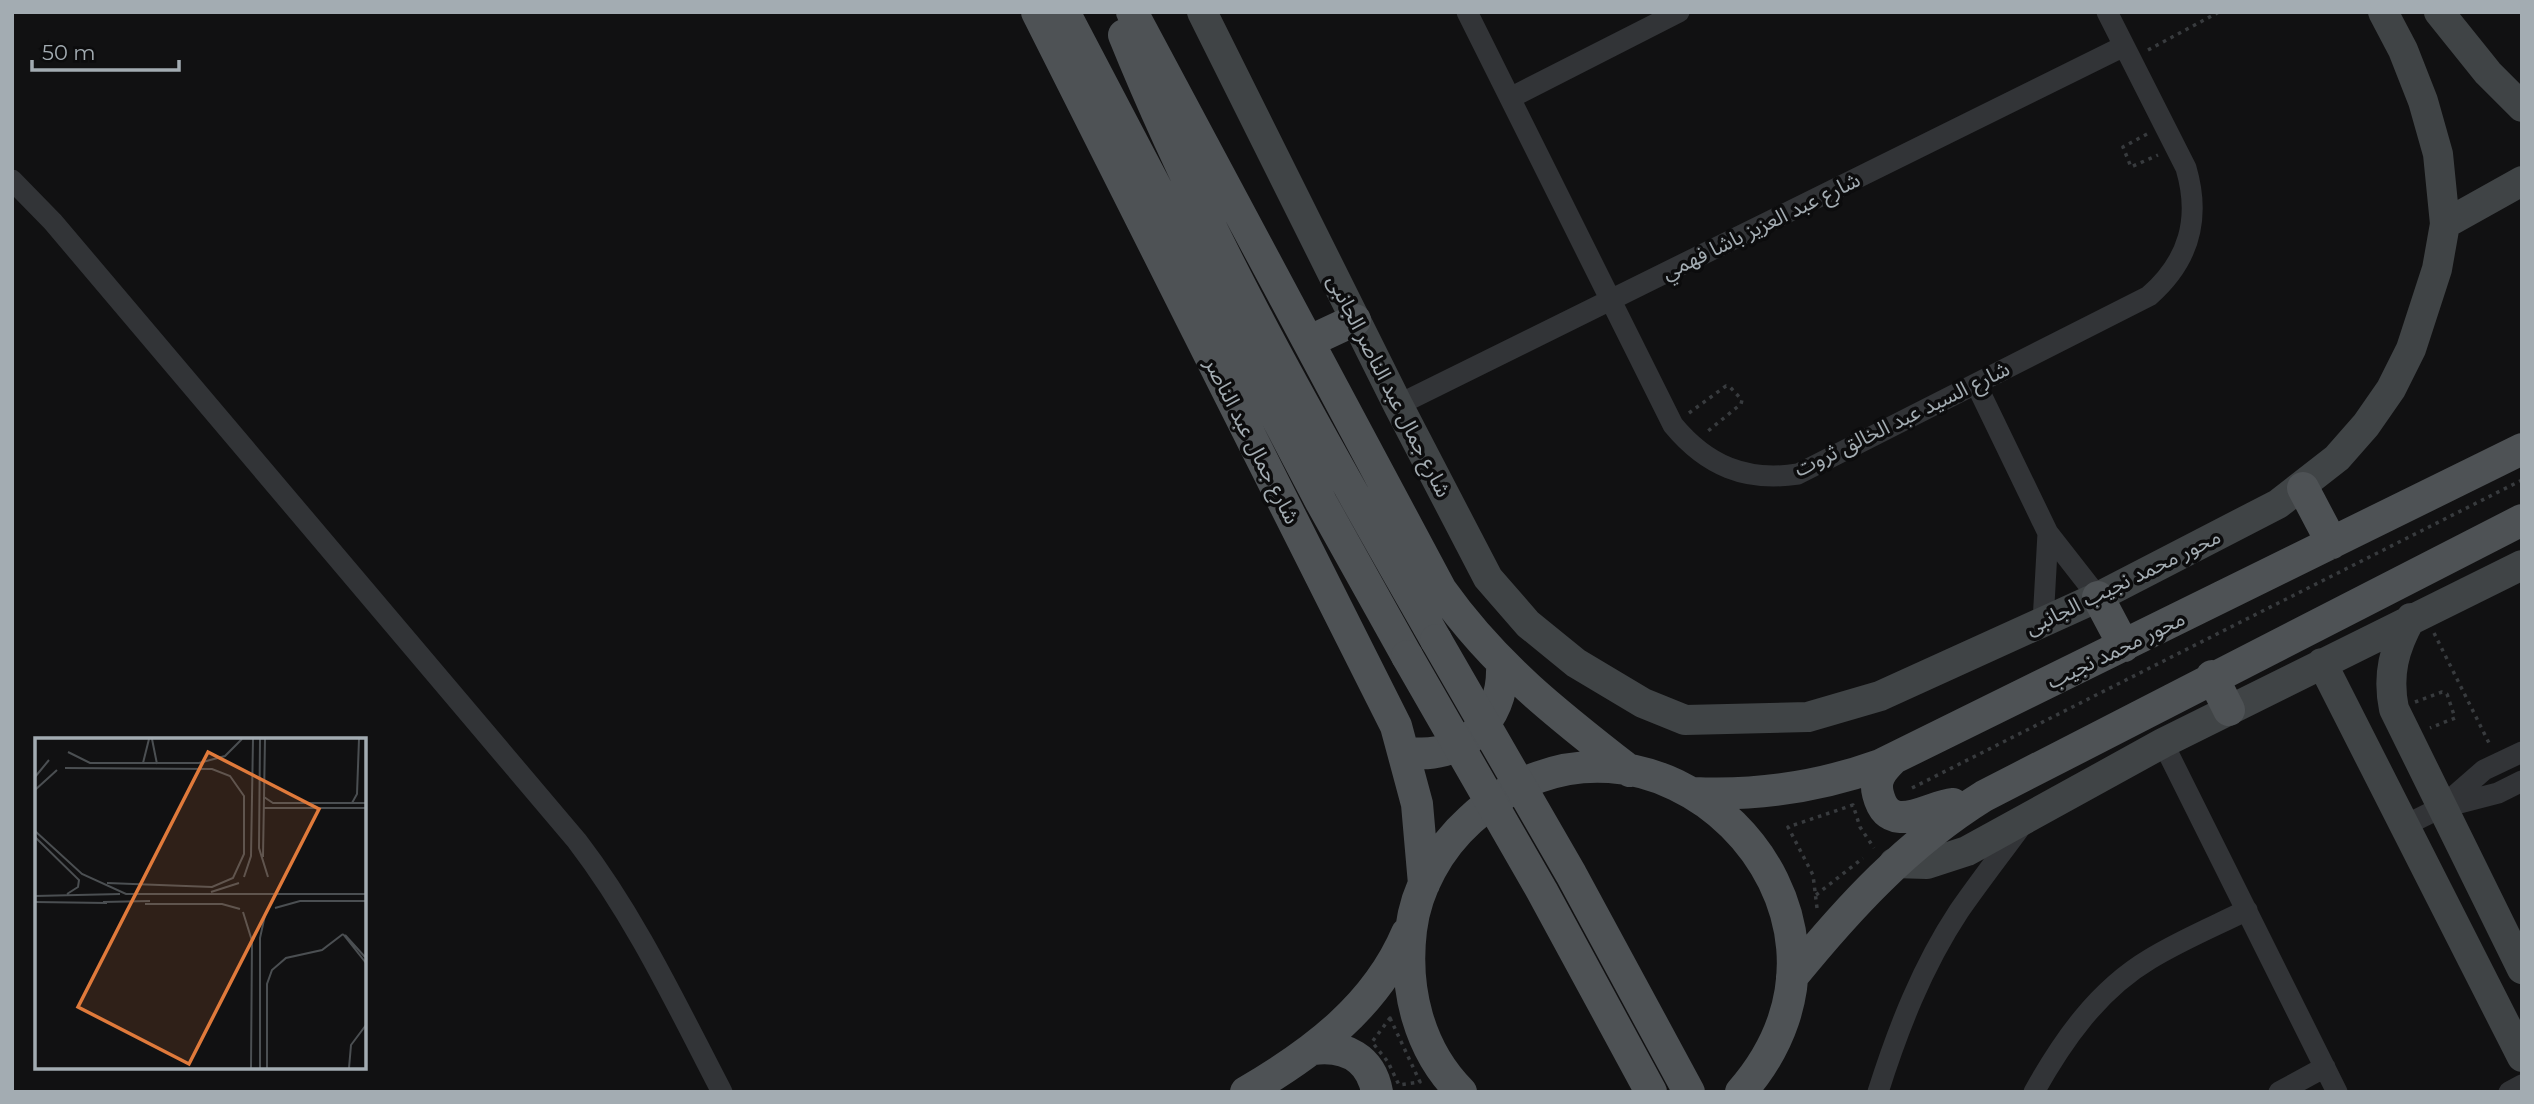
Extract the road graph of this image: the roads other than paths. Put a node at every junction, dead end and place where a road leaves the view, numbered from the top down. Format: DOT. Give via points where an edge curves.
graph roads {
  1 [pos="1037,12"];
  2 [pos="1064,12"];
  3 [pos="1115,12"];
  4 [pos="1132,12"];
  5 [pos="1202,12"];
  6 [pos="1467,12"];
  7 [pos="1679,12"];
  8 [pos="2107,12"];
  9 [pos="2383,12"];
  10 [pos="2440,12"];
  11 [pos="2128,53"];
  12 [pos="1510,98"];
  13 [pos="2522,107"];
  14 [pos="12,180"];
  15 [pos="2522,181"];
  16 [pos="2445,224"];
  17 [pos="1611,300"];
  18 [pos="1355,320"];
  19 [pos="1311,341"];
  20 [pos="1976,384"];
  21 [pos="1398,405"];
  22 [pos="2522,449"];
  23 [pos="2303,488"];
  24 [pos="2522,520"];
  25 [pos="2048,533"];
  26 [pos="2332,544"];
  27 [pos="2522,565"];
  28 [pos="2098,597"];
  29 [pos="2417,615"];
  30 [pos="2043,622"];
  31 [pos="2124,646"];
  32 [pos="2322,663"];
  33 [pos="1502,666"];
  34 [pos="2212,676"];
  35 [pos="1643,703"];
  36 [pos="2229,710"];
  37 [pos="2163,743"];
  38 [pos="1405,752"];
  39 [pos="2522,752"];
  40 [pos="1892,760"];
  41 [pos="1630,771"];
  42 [pos="2522,781"];
  43 [pos="1695,793"];
  44 [pos="1968,806"];
  45 [pos="2441,808"];
  46 [pos="2031,813"];
  47 [pos="2404,826"];
  48 [pos="1894,863"];
  49 [pos="1424,884"];
  50 [pos="2247,911"];
  51 [pos="1412,922"];
  52 [pos="2522,969"];
  53 [pos="1792,977"];
  54 [pos="1313,1049"];
  55 [pos="2522,1057"];
  56 [pos="2325,1067"];
  57 [pos="2522,1086"];
  58 [pos="1750,1087"];
  59 [pos="722,1092"];
  60 [pos="1246,1092"];
  61 [pos="1377,1092"];
  62 [pos="1461,1092"];
  63 [pos="1651,1092"];
  64 [pos="1689,1092"];
  65 [pos="1878,1092"];
  66 [pos="2034,1092"];
  67 [pos="2279,1092"];
  68 [pos="2337,1092"];
  69 [pos="2509,1092"];
  1 -- 38 [label="main road, شارع جمال عبد الناصر" via="1396,726"];
  2 -- 63 [label="main road, bridge" via="1321,502"];
  3 -- 64 [label="main road, bridge" via="1183,169 1251,303"];
  4 -- 19 [label="main road"];
  5 -- 18 [label="street, شارع جمال عبد الناصر الجانبى"];
  6 -- 12 [label="street, شارع السيد عبد الخالق ثروت"];
  7 -- 12 [label="street"];
  8 -- 11 [label="street, شارع السيد عبد الخالق ثروت"];
  9 -- 16 [label="street, محور محمد نجيب الجانبى" via="2403,50 2438,154"];
  10 -- 13 [label="street" via="2488,73"];
  11 -- 17 [label="street, شارع عبد العزيز باشا فهمي"];
  11 -- 20 [label="street, شارع السيد عبد الخالق ثروت" via="2193,191 2190,239 2181,261 2149,296"];
  12 -- 17 [label="street, شارع السيد عبد الخالق ثروت"];
  14 -- 59 [label="street" via="577,841 647,947"];
  15 -- 16 [label="street"];
  16 -- 23 [label="street, محور محمد نجيب الجانبى" via="2425,307 2391,389 2337,458"];
  17 -- 20 [label="street, شارع السيد عبد الخالق ثروت" via="1674,425 1690,445 1709,460 1752,476 1798,474"];
  17 -- 21 [label="street, شارع عبد العزيز باشا فهمي"];
  18 -- 19 [label="main road"];
  18 -- 21 [label="street, شارع جمال عبد الناصر الجانبى"];
  19 -- 33 [label="main road" via="1424,563 1460,617"];
  20 -- 25 [label="street"];
  21 -- 35 [label="street, شارع جمال عبد الناصر الجانبى" via="1488,578 1528,624 1576,663"];
  22 -- 26 [label="main road, محور محمد نجيب"];
  23 -- 26 [label="main road"];
  23 -- 28 [label="street, محور محمد نجيب الجانبى"];
  24 -- 34 [label="main road"];
  25 -- 28 [label="street"];
  25 -- 30 [label="street"];
  26 -- 31 [label="main road, محور محمد نجيب"];
  27 -- 29 [label="street"];
  28 -- 30 [label="street, محور محمد نجيب الجانبى"];
  28 -- 31 [label="main road"];
  29 -- 32 [label="street"];
  29 -- 45 [label="street" via="2398,641 2391,667 2399,723"];
  30 -- 35 [label="street, محور محمد نجيب الجانبى" via="1880,696 1808,718 1685,720"];
  31 -- 40 [label="main road, محور محمد نجيب"];
  32 -- 36 [label="street"];
  32 -- 47 [label="street"];
  33 -- 38 [label="main road" via="1498,700 1481,729 1446,751"];
  33 -- 41 [label="main road"];
  34 -- 36 [label="main road"];
  34 -- 44 [label="main road"];
  36 -- 37 [label="street"];
  37 -- 46 [label="street"];
  37 -- 50 [label="street"];
  38 -- 49 [label="main road, شارع جمال عبد الناصر" via="1417,804"];
  39 -- 45 [label="street" via="2484,770"];
  40 -- 43 [label="main road, محور محمد نجيب" via="1843,778 1792,789"];
  40 -- 44 [label="main road" via="1882,769 1877,786 1888,811 1906,818 1947,805"];
  41 -- 43 [label="main road"];
  41 -- 49 [label="main road" via="1567,771 1508,792 1458,831"];
  42 -- 45 [label="street" via="2498,793"];
  43 -- 53 [label="main road" via="1741,831 1770,871 1784,905"];
  44 -- 48 [label="main road"];
  45 -- 47 [label="street"];
  45 -- 52 [label="street"];
  46 -- 48 [label="street" via="1950,859"];
  46 -- 65 [label="street" via="1958,912 1929,964 1896,1035"];
  47 -- 55 [label="street"];
  48 -- 53 [label="main road"];
  49 -- 51 [label="main road"];
  50 -- 56 [label="street"];
  50 -- 66 [label="street" via="2150,959 2114,986 2082,1018"];
  51 -- 54 [label="main road" via="1374,989"];
  51 -- 62 [label="main road" via="1409,951 1415,1010 1439,1065"];
  53 -- 58 [label="main road" via="1786,1013"];
  54 -- 60 [label="main road"];
  54 -- 61 [label="main road" via="1346,1050 1361,1059 1372,1073"];
  56 -- 67 [label="street"];
  56 -- 68 [label="street"];
  57 -- 69 [label="street"];
}
